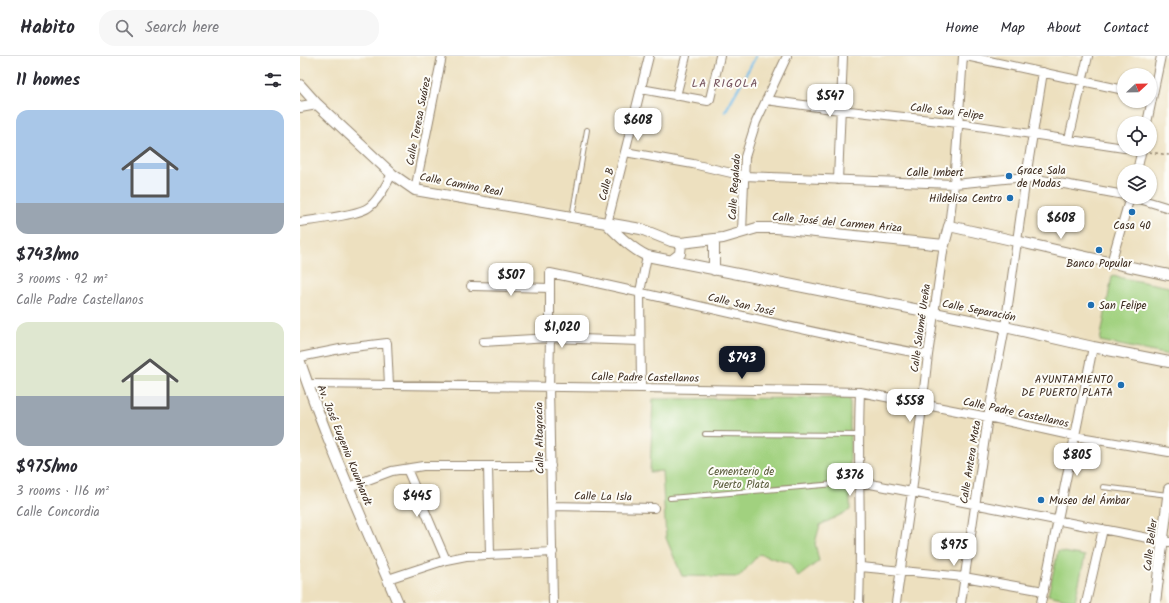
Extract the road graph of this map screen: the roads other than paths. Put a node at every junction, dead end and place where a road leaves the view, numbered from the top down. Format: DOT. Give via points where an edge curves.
graph roads {
  1 [pos="442,56"];
  2 [pos="649,56"];
  3 [pos="686,56"];
  4 [pos="720,56"];
  5 [pos="787,56"];
  6 [pos="843,56"];
  7 [pos="963,56"];
  8 [pos="966,56"];
  9 [pos="1088,56"];
  10 [pos="1161,56"];
  11 [pos="1043,72"];
  12 [pos="1157,74"];
  13 [pos="1082,80"];
  14 [pos="300,85"];
  15 [pos="1117,88"];
  16 [pos="641,89"];
  17 [pos="676,96"];
  18 [pos="766,100"];
  19 [pos="317,104"];
  20 [pos="300,107"];
  21 [pos="840,110"];
  22 [pos="958,123"];
  23 [pos="587,130"];
  24 [pos="1033,134"];
  25 [pos="1069,139"];
  26 [pos="1117,147"];
  27 [pos="625,152"];
  28 [pos="392,174"];
  29 [pos="744,176"];
  30 [pos="1026,177"];
  31 [pos="838,180"];
  32 [pos="954,184"];
  33 [pos="415,190"];
  34 [pos="1117,194"];
  35 [pos="1129,204"];
  36 [pos="1155,204"];
  37 [pos="1169,208"];
  38 [pos="572,218"];
  39 [pos="300,222"];
  40 [pos="607,224"];
  41 [pos="950,226"];
  42 [pos="742,232"];
  43 [pos="714,240"];
  44 [pos="1016,240"];
  45 [pos="681,243"];
  46 [pos="944,245"];
  47 [pos="647,256"];
  48 [pos="671,261"];
  49 [pos="1111,263"];
  50 [pos="714,270"];
  51 [pos="550,273"];
  52 [pos="1169,275"];
  53 [pos="471,286"];
  54 [pos="550,288"];
  55 [pos="640,292"];
  56 [pos="934,313"];
  57 [pos="1005,327"];
  58 [pos="550,338"];
  59 [pos="640,341"];
  60 [pos="483,342"];
  61 [pos="1094,347"];
  62 [pos="928,355"];
  63 [pos="300,357"];
  64 [pos="300,362"];
  65 [pos="1169,362"];
  66 [pos="308,384"];
  67 [pos="389,385"];
  68 [pos="549,387"];
  69 [pos="641,388"];
  70 [pos="860,392"];
  71 [pos="923,404"];
  72 [pos="988,417"];
  73 [pos="705,434"];
  74 [pos="858,435"];
  75 [pos="1074,436"];
  76 [pos="1169,452"];
  77 [pos="488,466"];
  78 [pos="551,466"];
  79 [pos="407,469"];
  80 [pos="860,482"];
  81 [pos="349,487"];
  82 [pos="1103,487"];
  83 [pos="912,492"];
  84 [pos="1169,492"];
  85 [pos="670,498"];
  86 [pos="975,504"];
  87 [pos="552,506"];
  88 [pos="654,508"];
  89 [pos="1058,521"];
  90 [pos="1103,529"];
  91 [pos="1166,541"];
  92 [pos="553,552"];
  93 [pos="490,554"];
  94 [pos="446,560"];
  95 [pos="861,567"];
  96 [pos="900,572"];
  97 [pos="964,578"];
  98 [pos="388,579"];
  99 [pos="1044,591"];
  100 [pos="398,603"];
  101 [pos="553,603"];
  102 [pos="859,603"];
  103 [pos="896,603"];
  104 [pos="961,603"];
  105 [pos="1041,603"];
  106 [pos="1086,603"];
  107 [pos="1155,603"];
  1 -- 33 [label="street, Calle Teresa Suárez"];
  2 -- 16 [label="street, Calle B"];
  3 -- 17 [label="street"];
  4 -- 17 [label="street" via="708,101"];
  5 -- 18 [label="street, Calle Regalado"];
  6 -- 21 [label="street"];
  7 -- 22 [label="street, Calle Salomé Ureña"];
  8 -- 11 [label="street"];
  9 -- 13 [label="street"];
  10 -- 12 [label="street"];
  11 -- 13 [label="street"];
  11 -- 24 [label="street, Calle Antera Mota"];
  13 -- 15 [label="street"];
  13 -- 25 [label="street"];
  14 -- 19 [label="street, Calle Camino Real"];
  16 -- 17 [label="street"];
  16 -- 27 [label="street, Calle B"];
  18 -- 21 [label="street, Calle San Felipe"];
  18 -- 29 [label="street, Calle Regalado" via="745,157"];
  19 -- 20 [label="street"];
  19 -- 28 [label="street, Calle Camino Real"];
  21 -- 22 [label="street, Calle San Felipe"];
  21 -- 31 [label="street"];
  22 -- 24 [label="street, Calle San Felipe"];
  22 -- 32 [label="street, Calle Salomé Ureña"];
  23 -- 38 [label="lane"];
  24 -- 25 [label="street, Calle San Felipe"];
  24 -- 30 [label="street, Calle Antera Mota"];
  25 -- 26 [label="street, Calle San Felipe"];
  27 -- 29 [label="street, Calle Imbert"];
  27 -- 40 [label="street, Calle B"];
  28 -- 33 [label="street, Calle Camino Real"];
  28 -- 39 [label="street" via="369,208 351,214"];
  29 -- 31 [label="street, Calle Imbert"];
  29 -- 42 [label="street, Calle Regalado"];
  30 -- 32 [label="street, Calle Imbert"];
  30 -- 34 [label="street, Calle Imbert"];
  30 -- 44 [label="street, Calle Antera Mota"];
  31 -- 32 [label="street, Calle Imbert"];
  32 -- 41 [label="street, Calle Salomé Ureña"];
  33 -- 38 [label="street, Calle Camino Real"];
  35 -- 49 [label="street"];
  36 -- 37 [label="street"];
  38 -- 40 [label="street, Calle Camino Real"];
  40 -- 45 [label="street, Calle Camino Real" via="642,229"];
  40 -- 47 [label="street" via="640,253"];
  41 -- 44 [label="street"];
  41 -- 46 [label="street, Calle Salomé Ureña"];
  42 -- 43 [label="street, Calle José del Carmen Ariza"];
  42 -- 46 [label="street, Calle José del Carmen Ariza" via="757,228 776,228"];
  43 -- 45 [label="street, Calle José del Carmen Ariza"];
  43 -- 50 [label="street"];
  44 -- 49 [label="street"];
  44 -- 57 [label="street, Calle Antera Mota"];
  45 -- 48 [label="street" via="680,254"];
  46 -- 56 [label="street, Calle Salomé Ureña"];
  47 -- 48 [label="street, Calle Separación"];
  47 -- 55 [label="street"];
  48 -- 50 [label="street, Calle Separación"];
  49 -- 52 [label="street"];
  50 -- 56 [label="street, Calle Separación"];
  51 -- 54 [label="street, Calle Altagracia"];
  51 -- 55 [label="street, Calle San José"];
  53 -- 54 [label="street"];
  54 -- 58 [label="street, Calle Altagracia"];
  55 -- 59 [label="street"];
  55 -- 62 [label="street, Calle San José"];
  56 -- 57 [label="street, Calle Separación"];
  56 -- 62 [label="street, Calle Salomé Ureña"];
  57 -- 61 [label="street, Calle Separación"];
  57 -- 72 [label="street, Calle Antera Mota"];
  58 -- 59 [label="street"];
  58 -- 60 [label="street"];
  58 -- 68 [label="street, Calle Altagracia"];
  59 -- 69 [label="street"];
  61 -- 65 [label="street, Calle Separación"];
  61 -- 75 [label="street"];
  62 -- 71 [label="street, Calle Salomé Ureña"];
  63 -- 67 [label="street" via="387,343"];
  64 -- 66 [label="street, Av. José Eugenio Kounhardt"];
  66 -- 67 [label="street, Calle Padre Castellanos"];
  66 -- 81 [label="street, Av. José Eugenio Kounhardt"];
  67 -- 68 [label="street, Calle Padre Castellanos"];
  68 -- 69 [label="street, Calle Padre Castellanos"];
  68 -- 78 [label="street, Calle Altagracia"];
  69 -- 70 [label="street, Calle Padre Castellanos"];
  70 -- 71 [label="street, Calle Padre Castellanos"];
  70 -- 74 [label="street"];
  71 -- 72 [label="street, Calle Padre Castellanos"];
  71 -- 83 [label="street, Calle Salomé Ureña"];
  72 -- 75 [label="street, Calle Padre Castellanos"];
  72 -- 86 [label="street, Calle Antera Mota"];
  73 -- 74 [label="lane"];
  74 -- 80 [label="street"];
  75 -- 76 [label="street, Calle Padre Castellanos"];
  75 -- 89 [label="street"];
  77 -- 78 [label="street"];
  77 -- 79 [label="street" via="423,466"];
  77 -- 93 [label="street"];
  78 -- 87 [label="street, Calle Altagracia"];
  79 -- 81 [label="street"];
  79 -- 94 [label="street"];
  80 -- 83 [label="street"];
  80 -- 85 [label="lane"];
  80 -- 95 [label="street"];
  81 -- 98 [label="street, Av. José Eugenio Kounhardt"];
  82 -- 84 [label="lane"];
  83 -- 86 [label="street"];
  83 -- 96 [label="street, Calle Salomé Ureña"];
  84 -- 91 [label="street, Calle Beller"];
  86 -- 89 [label="street"];
  86 -- 97 [label="street, Calle Antera Mota"];
  87 -- 88 [label="street, Calle La Isla"];
  87 -- 92 [label="street, Calle Altagracia"];
  89 -- 90 [label="street"];
  89 -- 99 [label="street"];
  90 -- 91 [label="street"];
  90 -- 106 [label="street"];
  91 -- 107 [label="street, Calle Beller"];
  92 -- 93 [label="street"];
  92 -- 101 [label="street, Calle Altagracia"];
  93 -- 94 [label="street"];
  94 -- 98 [label="street"];
  95 -- 96 [label="street"];
  95 -- 102 [label="street"];
  96 -- 97 [label="street"];
  96 -- 103 [label="street, Calle Salomé Ureña"];
  97 -- 99 [label="street"];
  97 -- 104 [label="street, Calle Antera Mota"];
  98 -- 100 [label="street, Av. José Eugenio Kounhardt"];
  99 -- 105 [label="street"];
}
